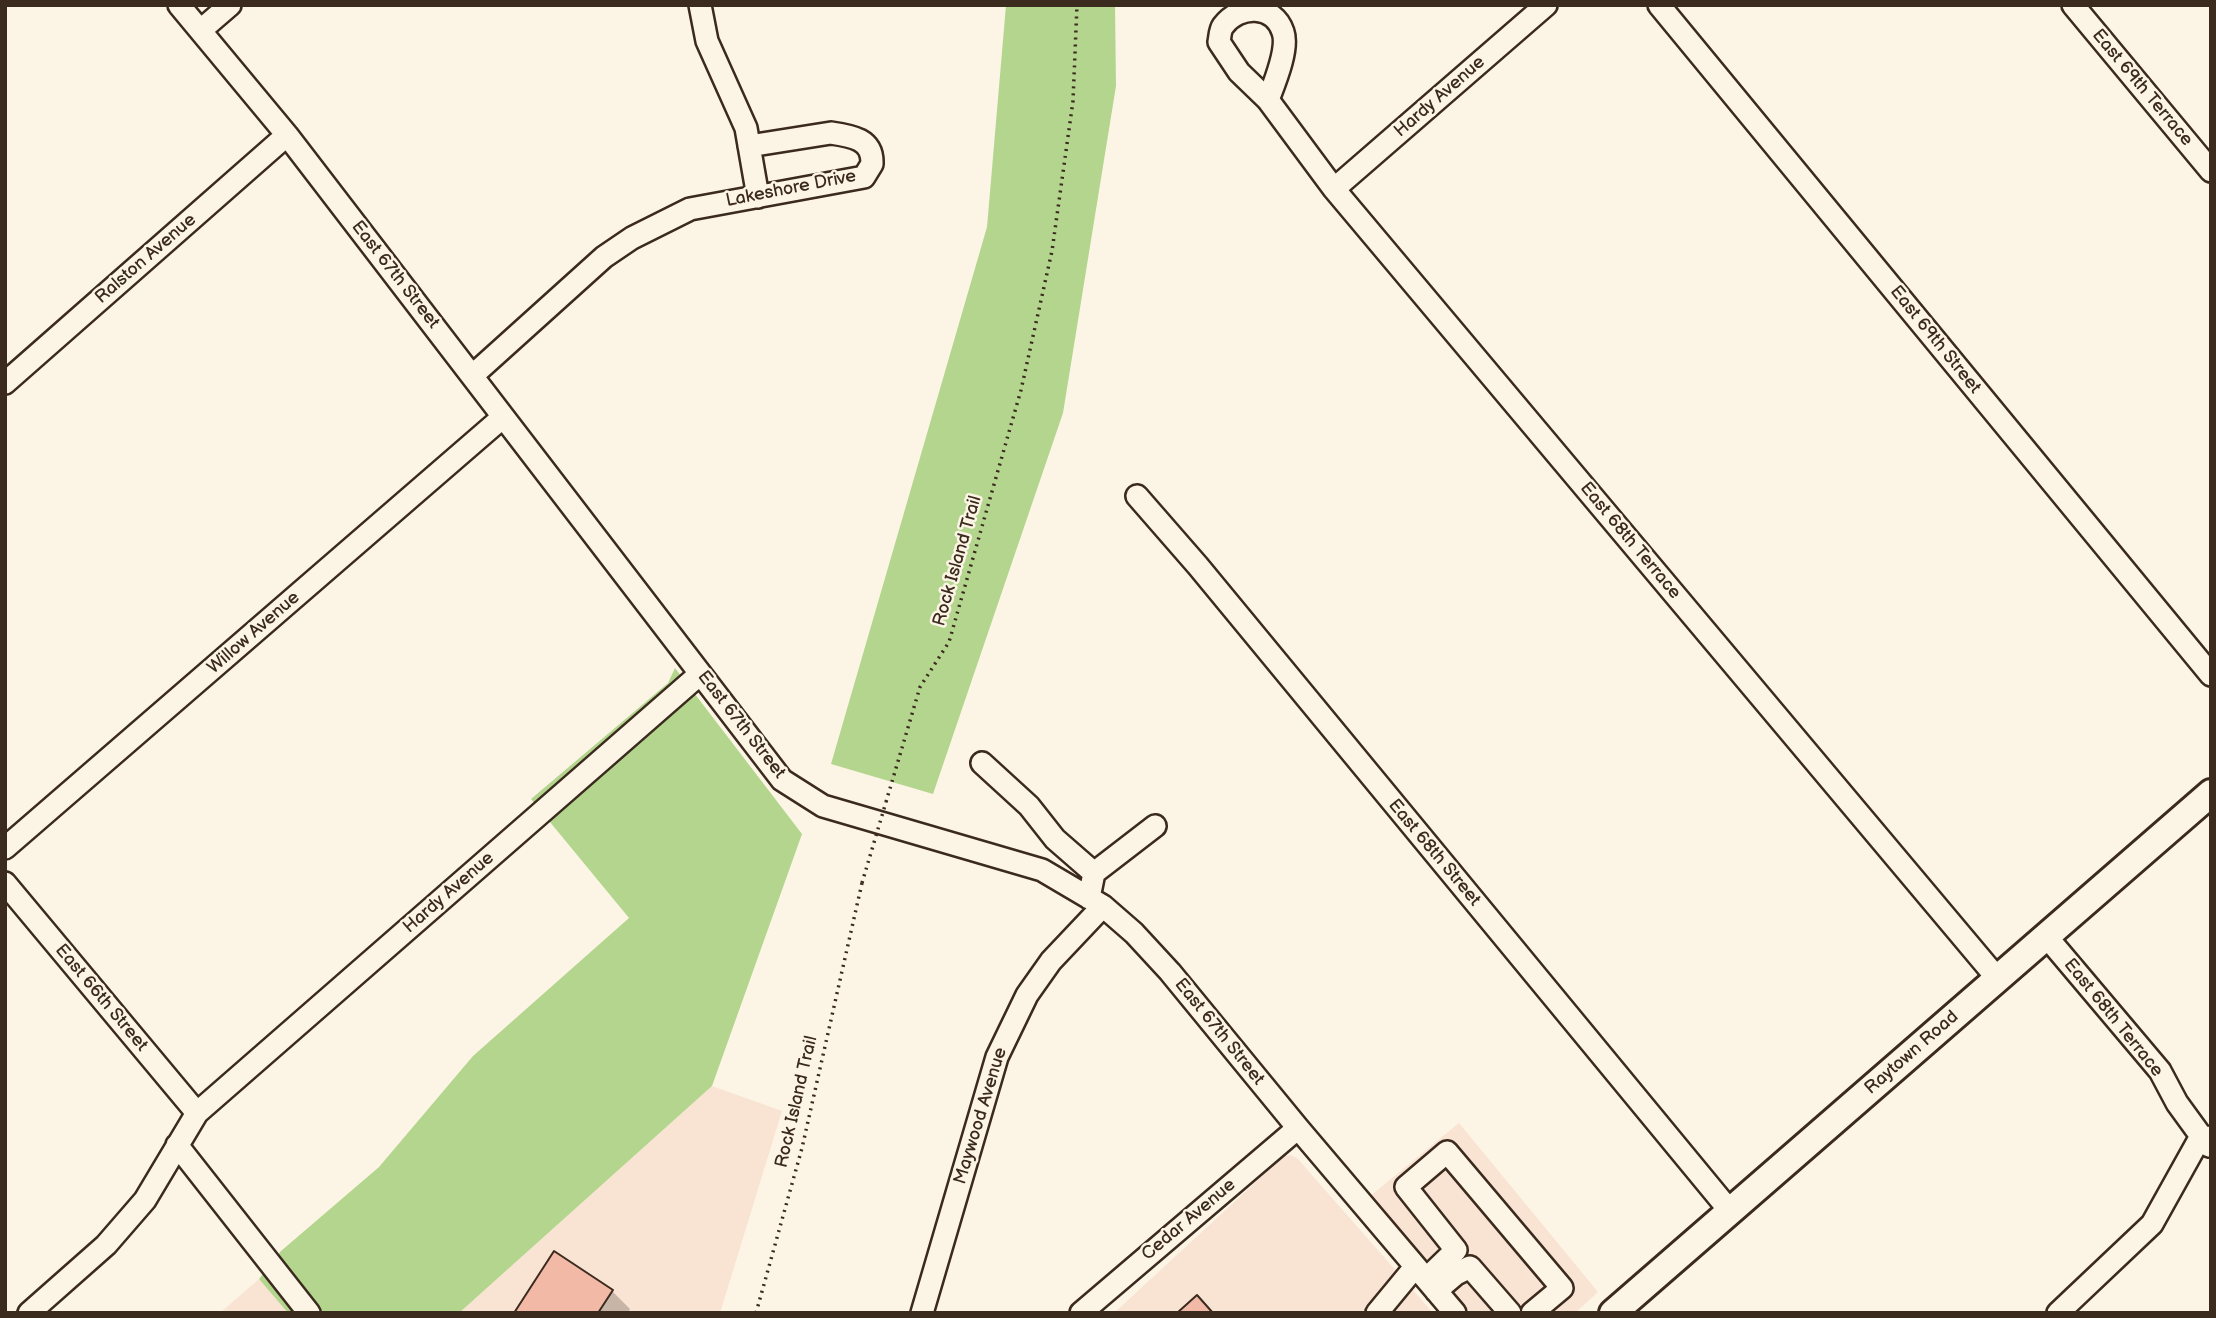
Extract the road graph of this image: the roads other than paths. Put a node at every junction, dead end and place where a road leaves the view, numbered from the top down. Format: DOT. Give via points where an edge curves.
graph roads {
  1 [pos="179,5"];
  2 [pos="230,5"];
  3 [pos="700,5"];
  4 [pos="1546,5"];
  5 [pos="1659,5"];
  6 [pos="2073,5"];
  7 [pos="201,30"];
  8 [pos="1268,100"];
  9 [pos="287,135"];
  10 [pos="749,146"];
  11 [pos="2211,171"];
  12 [pos="1334,189"];
  13 [pos="758,197"];
  14 [pos="472,376"];
  15 [pos="5,383"];
  16 [pos="503,417"];
  17 [pos="1137,496"];
  18 [pos="700,674"];
  19 [pos="2211,675"];
  20 [pos="982,762"];
  21 [pos="2211,793"];
  22 [pos="1155,826"];
  23 [pos="5,848"];
  24 [pos="1094,873"];
  25 [pos="5,883"];
  26 [pos="1096,902"];
  27 [pos="2046,936"];
  28 [pos="1997,978"];
  29 [pos="197,1113"];
  30 [pos="1298,1128"];
  31 [pos="2207,1140"];
  32 [pos="177,1146"];
  33 [pos="1730,1211"];
  34 [pos="1426,1279"];
  35 [pos="1381,1311"];
  36 [pos="29,1313"];
  37 [pos="309,1313"];
  38 [pos="922,1313"];
  39 [pos="1081,1313"];
  40 [pos="1455,1313"];
  41 [pos="1510,1313"];
  42 [pos="1532,1313"];
  43 [pos="1613,1313"];
  44 [pos="2058,1313"];
  1 -- 7 [label="street, East 67th Street"];
  2 -- 7 [label="street"];
  3 -- 10 [label="street" via="708,41 746,128"];
  4 -- 12 [label="street, Hardy Avenue"];
  5 -- 19 [label="street, East 69th Street"];
  6 -- 11 [label="street, East 69th Terrace"];
  7 -- 9 [label="street, East 67th Street"];
  8 -- 12 [label="street, East 68th Terrace"];
  9 -- 14 [label="street, East 67th Street"];
  9 -- 15 [label="street, Ralston Avenue"];
  10 -- 13 [label="street"];
  10 -- 13 [label="street, Lakeshore Drive" via="831,133 861,140 872,158 864,177"];
  12 -- 28 [label="street, East 68th Terrace"];
  13 -- 14 [label="street, Lakeshore Drive" via="690,209 632,238 604,257"];
  14 -- 16 [label="street, East 67th Street"];
  16 -- 18 [label="street, East 67th Street"];
  16 -- 23 [label="street, Willow Avenue"];
  17 -- 33 [label="street, East 68th Street"];
  18 -- 26 [label="street, East 67th Street" via="782,780 823,806 1042,870"];
  18 -- 29 [label="street, Hardy Avenue"];
  20 -- 24 [label="street"];
  21 -- 27 [label="main road, Raytown Road"];
  22 -- 24 [label="street"];
  24 -- 26 [label="street"];
  25 -- 29 [label="street, East 66th Street"];
  26 -- 30 [label="street, East 67th Street" via="1134,933 1170,972"];
  26 -- 38 [label="street, Maywood Avenue" via="1027,995 997,1057"];
  27 -- 28 [label="main road, Raytown Road"];
  27 -- 31 [label="street, East 68th Terrace" via="2160,1072 2177,1103"];
  28 -- 33 [label="main road, Raytown Road"];
  29 -- 32 [label="street, Hardy Avenue"];
  30 -- 34 [label="street, East 67th Street"];
  30 -- 39 [label="street, Cedar Avenue"];
  31 -- 44 [label="street" via="2152,1224"];
  32 -- 36 [label="street" via="145,1200 106,1245"];
  32 -- 37 [label="street"];
  33 -- 43 [label="main road, Raytown Road"];
  34 -- 35 [label="street"];
  34 -- 40 [label="street, East 67th Street"];
  34 -- 41 [label="street" via="1470,1267"];
  34 -- 42 [label="street" via="1455,1250 1406,1187 1447,1152 1562,1287"];
}
